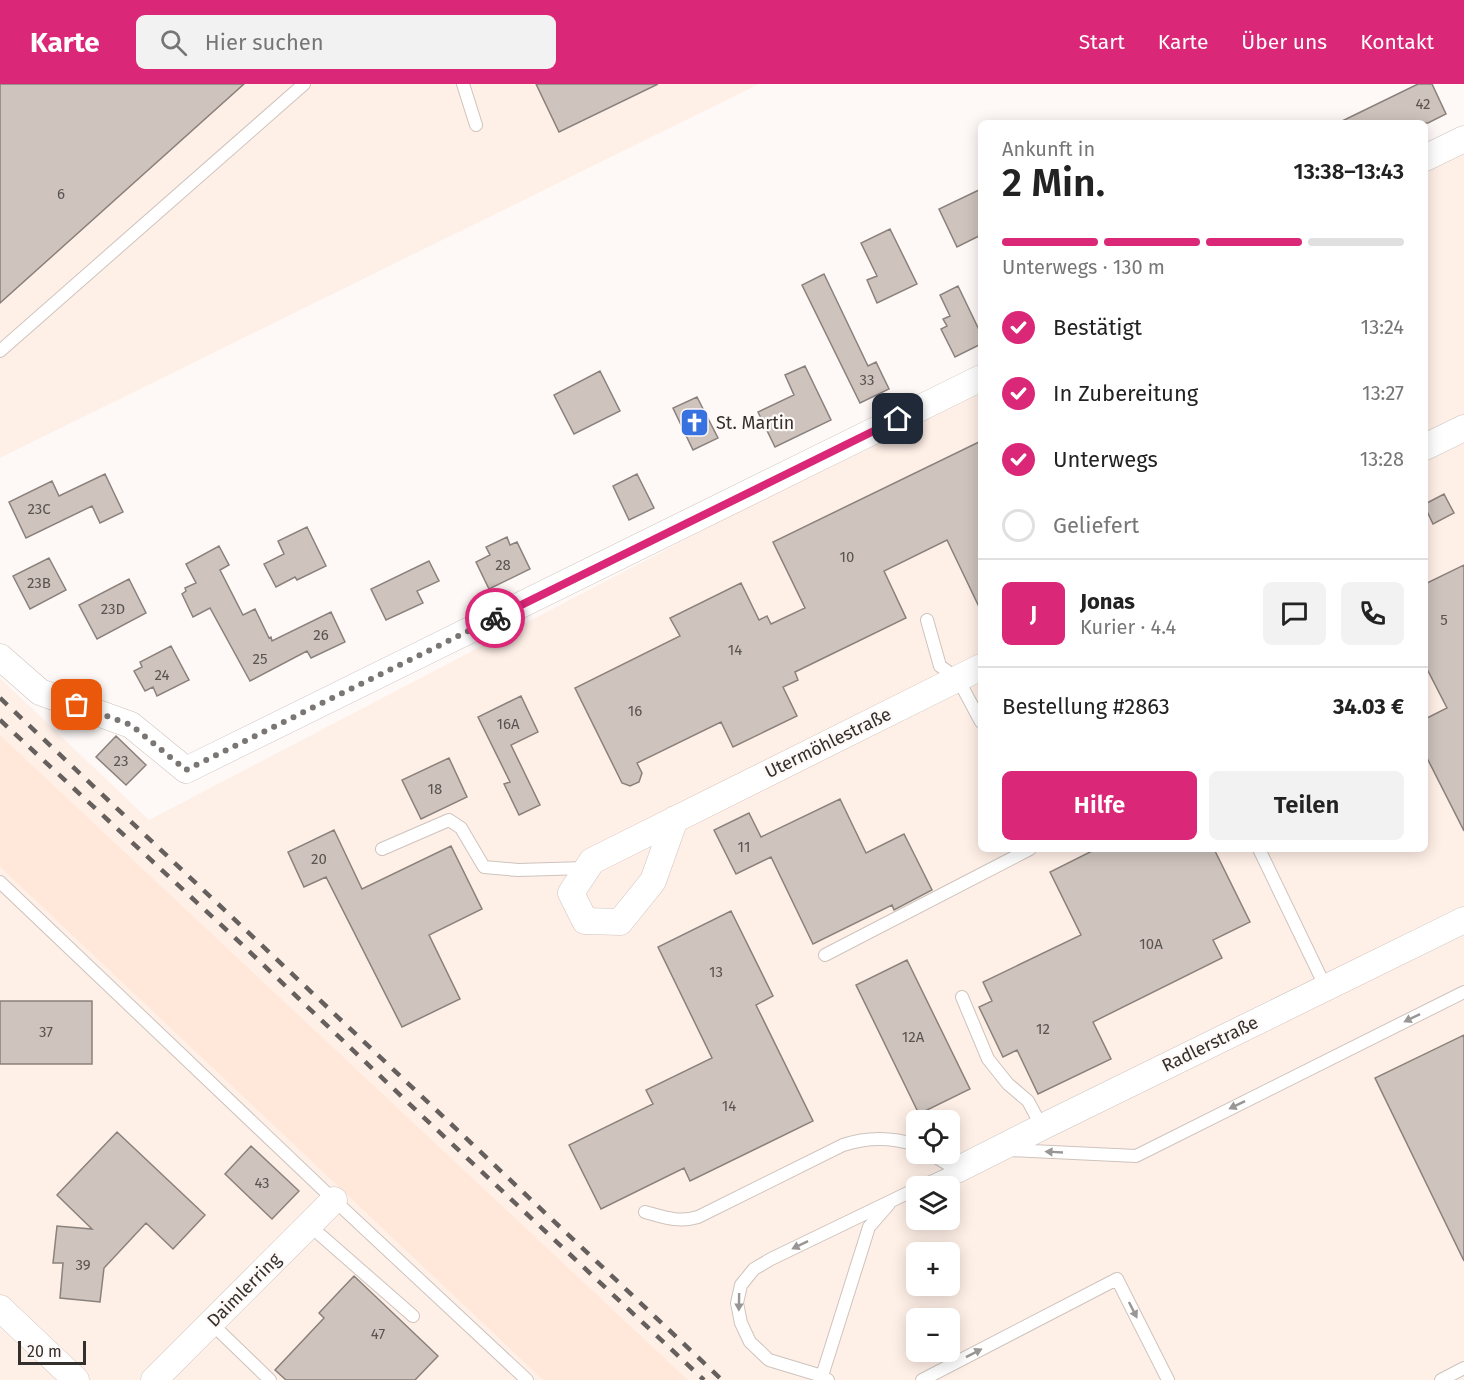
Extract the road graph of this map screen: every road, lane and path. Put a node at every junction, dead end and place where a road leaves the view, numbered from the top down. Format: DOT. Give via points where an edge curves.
graph roads {
  1 [pos="304,84"];
  2 [pos="463,84"];
  3 [pos="476,125"];
  4 [pos="1464,139"];
  5 [pos="1428,157"];
  6 [pos="0,351"];
  7 [pos="978,379"];
  8 [pos="1464,428"];
  9 [pos="1428,446"];
  10 [pos="927,620"];
  11 [pos="0,657"];
  12 [pos="978,669"];
  13 [pos="958,679"];
  14 [pos="978,716"];
  15 [pos="675,819"];
  16 [pos="382,849"];
  17 [pos="1024,852"];
  18 [pos="1260,852"];
  19 [pos="587,868"];
  20 [pos="0,882"];
  21 [pos="1464,920"];
  22 [pos="825,956"];
  23 [pos="1326,988"];
  24 [pos="1464,992"];
  25 [pos="962,997"];
  26 [pos="1042,1127"];
  27 [pos="906,1142"];
  28 [pos="998,1149"];
  29 [pos="948,1164"];
  30 [pos="957,1170"];
  31 [pos="944,1176"];
  32 [pos="906,1194"];
  33 [pos="334,1200"];
  34 [pos="892,1201"];
  35 [pos="645,1212"];
  36 [pos="309,1225"];
  37 [pos="0,1308"];
  38 [pos="412,1316"];
  39 [pos="211,1323"];
  40 [pos="1464,1368"];
  41 [pos="825,1378"];
  42 [pos="76,1380"];
  43 [pos="154,1380"];
  44 [pos="270,1380"];
  45 [pos="527,1380"];
  46 [pos="922,1380"];
  47 [pos="1168,1380"];
  48 [pos="1441,1380"];
  1 -- 6 [label="lane"];
  2 -- 3 [label="lane"];
  4 -- 5 [label="street"];
  7 -- 11 [label="street" via="186,770 131,725 40,692"];
  8 -- 9 [label="street"];
  10 -- 13 [label="lane" via="940,666"];
  12 -- 13 [label="street, Utermöhlestraße"];
  13 -- 14 [label="lane"];
  13 -- 15 [label="street, Utermöhlestraße"];
  15 -- 19 [label="street, Utermöhlestraße" via="592,861"];
  15 -- 19 [label="street, Utermöhlestraße" via="652,881 620,922 585,921 571,892"];
  16 -- 19 [label="lane" via="449,820 462,828 484,867"];
  17 -- 22 [label="lane"];
  18 -- 23 [label="lane"];
  20 -- 33 [label="lane"];
  21 -- 23 [label="street, Radlerstraße"];
  23 -- 26 [label="street, Radlerstraße"];
  24 -- 28 [label="lane, one-way" via="1136,1156"];
  25 -- 26 [label="lane" via="988,1059 1028,1101"];
  26 -- 28 [label="street, Radlerstraße"];
  27 -- 35 [label="lane" via="893,1139 843,1144 687,1220"];
  28 -- 30 [label="street, Radlerstraße"];
  29 -- 30 [label="lane"];
  30 -- 31 [label="lane"];
  32 -- 34 [label="lane"];
  33 -- 36 [label="street, Daimlerring"];
  33 -- 45 [label="lane"];
  34 -- 41 [label="lane" via="869,1227"];
  34 -- 41 [label="lane, one-way" via="771,1259 754,1269 741,1285 737,1303 750,1342 769,1360"];
  36 -- 38 [label="lane"];
  36 -- 39 [label="street, Daimlerring"];
  37 -- 42 [label="street"];
  39 -- 43 [label="street, Daimlerring"];
  39 -- 44 [label="lane"];
  40 -- 48 [label="lane"];
  46 -- 47 [label="lane, one-way" via="1117,1279"];
}
